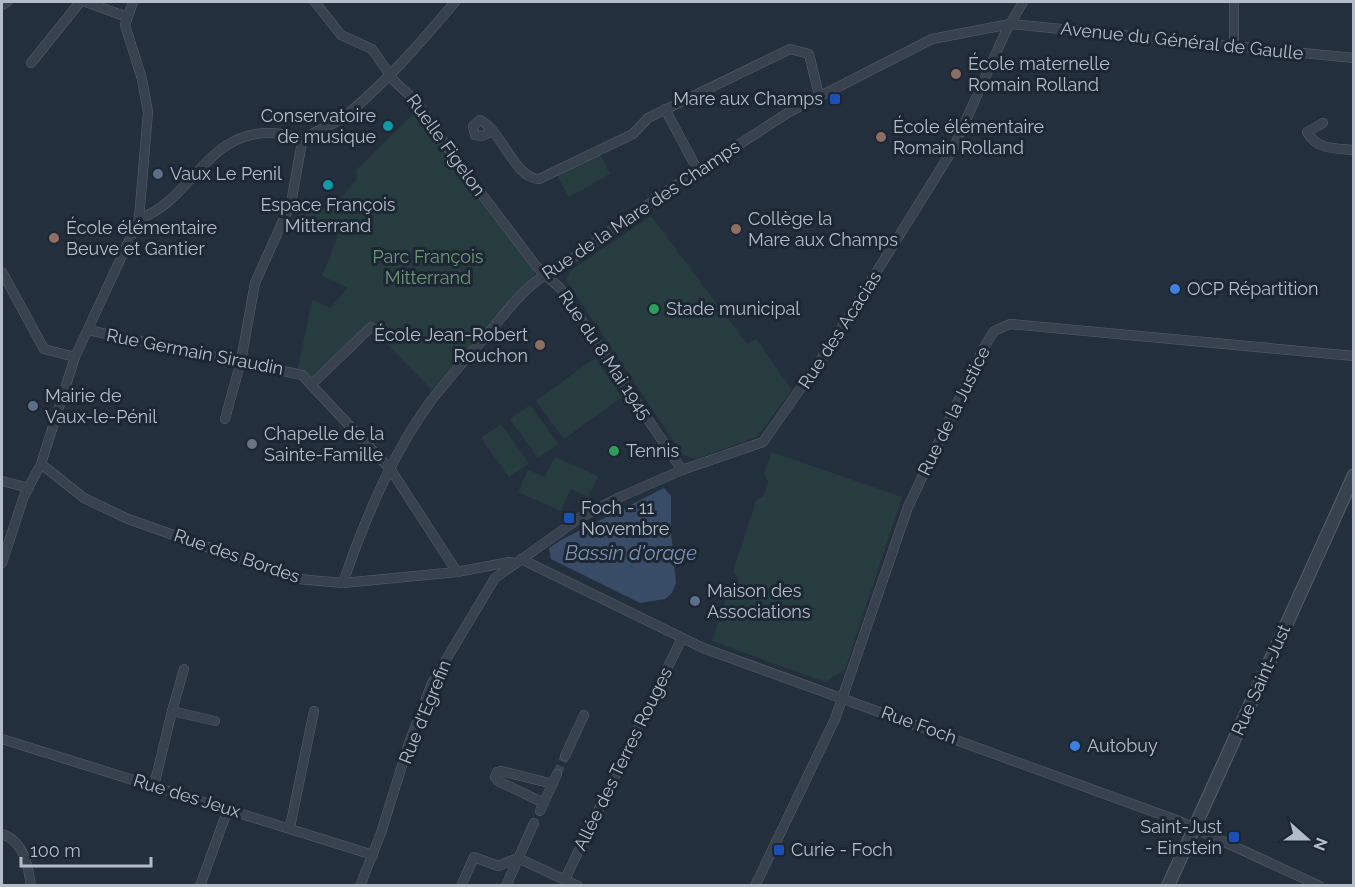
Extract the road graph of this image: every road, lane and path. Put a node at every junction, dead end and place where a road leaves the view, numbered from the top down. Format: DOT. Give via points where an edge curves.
graph roads {
  1 [pos="7,2"];
  2 [pos="80,2"];
  3 [pos="86,2"];
  4 [pos="133,2"];
  5 [pos="315,2"];
  6 [pos="455,2"];
  7 [pos="1023,2"];
  8 [pos="1234,2"];
  9 [pos="2,5"];
  10 [pos="127,16"];
  11 [pos="1010,24"];
  12 [pos="1234,46"];
  13 [pos="1353,58"];
  14 [pos="31,63"];
  15 [pos="391,74"];
  16 [pos="819,95"];
  17 [pos="665,109"];
  18 [pos="1323,123"];
  19 [pos="493,131"];
  20 [pos="302,142"];
  21 [pos="1353,150"];
  22 [pos="698,171"];
  23 [pos="139,219"];
  24 [pos="2,272"];
  25 [pos="545,273"];
  26 [pos="371,327"];
  27 [pos="88,330"];
  28 [pos="1353,356"];
  29 [pos="75,357"];
  30 [pos="241,361"];
  31 [pos="312,384"];
  32 [pos="225,419"];
  33 [pos="763,442"];
  34 [pos="41,464"];
  35 [pos="391,470"];
  36 [pos="682,470"];
  37 [pos="1353,475"];
  38 [pos="2,481"];
  39 [pos="28,488"];
  40 [pos="521,559"];
  41 [pos="2,563"];
  42 [pos="457,572"];
  43 [pos="343,583"];
  44 [pos="682,638"];
  45 [pos="184,669"];
  46 [pos="843,698"];
  47 [pos="172,711"];
  48 [pos="314,711"];
  49 [pos="584,715"];
  50 [pos="215,721"];
  51 [pos="2,739"];
  52 [pos="565,756"];
  53 [pos="557,774"];
  54 [pos="553,784"];
  55 [pos="154,786"];
  56 [pos="228,809"];
  57 [pos="534,824"];
  58 [pos="290,827"];
  59 [pos="1194,827"];
  60 [pos="2,834"];
  61 [pos="373,855"];
  62 [pos="518,858"];
  63 [pos="565,879"];
  64 [pos="31,885"];
  65 [pos="200,885"];
  66 [pos="360,885"];
  67 [pos="461,885"];
  68 [pos="506,885"];
  69 [pos="578,885"];
  70 [pos="754,885"];
  71 [pos="1168,885"];
  72 [pos="1320,885"];
  1 -- 9 [label="street"];
  2 -- 14 [label="street"];
  3 -- 10 [label="street"];
  4 -- 10 [label="street"];
  5 -- 15 [label="street, Ruelle Figelon" via="341,35 372,49"];
  6 -- 15 [label="street"];
  7 -- 11 [label="street, Rue des Acacias"];
  8 -- 12 [label="street"];
  10 -- 23 [label="street" via="126,30 148,112"];
  11 -- 12 [label="street, Avenue du Général de Gaulle"];
  11 -- 16 [label="street, Rue de la Mare des Champs" via="932,39"];
  11 -- 33 [label="street, Rue des Acacias" via="953,149 837,337"];
  12 -- 13 [label="street, Avenue du Général de Gaulle"];
  15 -- 20 [label="street" via="344,117"];
  15 -- 25 [label="street, Ruelle Figelon" via="417,102 456,160"];
  16 -- 17 [label="street" via="809,54 790,49"];
  16 -- 22 [label="street, Rue de la Mare des Champs"];
  17 -- 19 [label="street" via="648,118 633,134 539,179 524,174"];
  17 -- 22 [label="street"];
  18 -- 21 [label="street" via="1306,132 1311,140 1323,147"];
  20 -- 23 [label="street" via="289,134 253,134 234,139 157,210"];
  20 -- 30 [label="street" via="291,202 255,283"];
  22 -- 25 [label="street, Rue de la Mare des Champs" via="557,269"];
  23 -- 27 [label="street"];
  24 -- 29 [label="street" via="44,349"];
  25 -- 35 [label="street, Rue de la Mare des Champs" via="513,303 428,405"];
  25 -- 36 [label="street, Rue du 8 Mai 1945" via="560,288"];
  26 -- 31 [label="street"];
  27 -- 29 [label="street"];
  27 -- 30 [label="street, Rue Germain Siraudin"];
  28 -- 46 [label="street, Rue de la Justice" via="1010,324 998,328 982,349 908,507"];
  29 -- 34 [label="street"];
  30 -- 31 [label="street, Rue Germain Siraudin" via="292,371"];
  30 -- 32 [label="street"];
  31 -- 35 [label="street, Rue Germain Siraudin"];
  33 -- 36 [label="street, Rue d'Egrefin"];
  34 -- 39 [label="street"];
  34 -- 43 [label="street, Rue des Bordes" via="76,494 128,519 287,576"];
  35 -- 42 [label="street, Rue Germain Siraudin"];
  35 -- 43 [label="street, Rue de la Mare des Champs" via="360,534"];
  36 -- 40 [label="street, Rue d'Egrefin" via="581,517"];
  37 -- 59 [label="street, Rue Saint-Just"];
  38 -- 39 [label="street"];
  39 -- 41 [label="street"];
  40 -- 42 [label="street, Rue des Bordes"];
  40 -- 44 [label="street, Rue Foch"];
  40 -- 61 [label="street, Rue d'Egrefin" via="495,578 432,683"];
  42 -- 43 [label="street, Rue des Bordes"];
  44 -- 46 [label="street, Rue Foch"];
  44 -- 63 [label="street, Allée des Terres Rouges"];
  45 -- 47 [label="street"];
  46 -- 59 [label="street, Rue Foch"];
  46 -- 70 [label="street, Rue de la Justice"];
  47 -- 50 [label="street"];
  47 -- 55 [label="street"];
  48 -- 58 [label="street"];
  49 -- 52 [label="street"];
  51 -- 55 [label="street, Rue des Jeux"];
  53 -- 54 [label="street"];
  54 -- 54 [label="street" via="542,807 495,777 501,771"];
  55 -- 56 [label="street, Rue des Jeux"];
  56 -- 58 [label="street, Rue des Jeux"];
  56 -- 65 [label="street"];
  57 -- 62 [label="street"];
  58 -- 61 [label="street, Rue des Jeux"];
  59 -- 71 [label="street, Rue Saint-Just"];
  59 -- 72 [label="street, Rue Foch"];
  60 -- 64 [label="street" via="15,841 29,867"];
  61 -- 66 [label="street, Rue d'Egrefin"];
  62 -- 63 [label="street"];
  62 -- 67 [label="street" via="498,866 474,857"];
  62 -- 68 [label="street"];
  63 -- 69 [label="street"];
}
